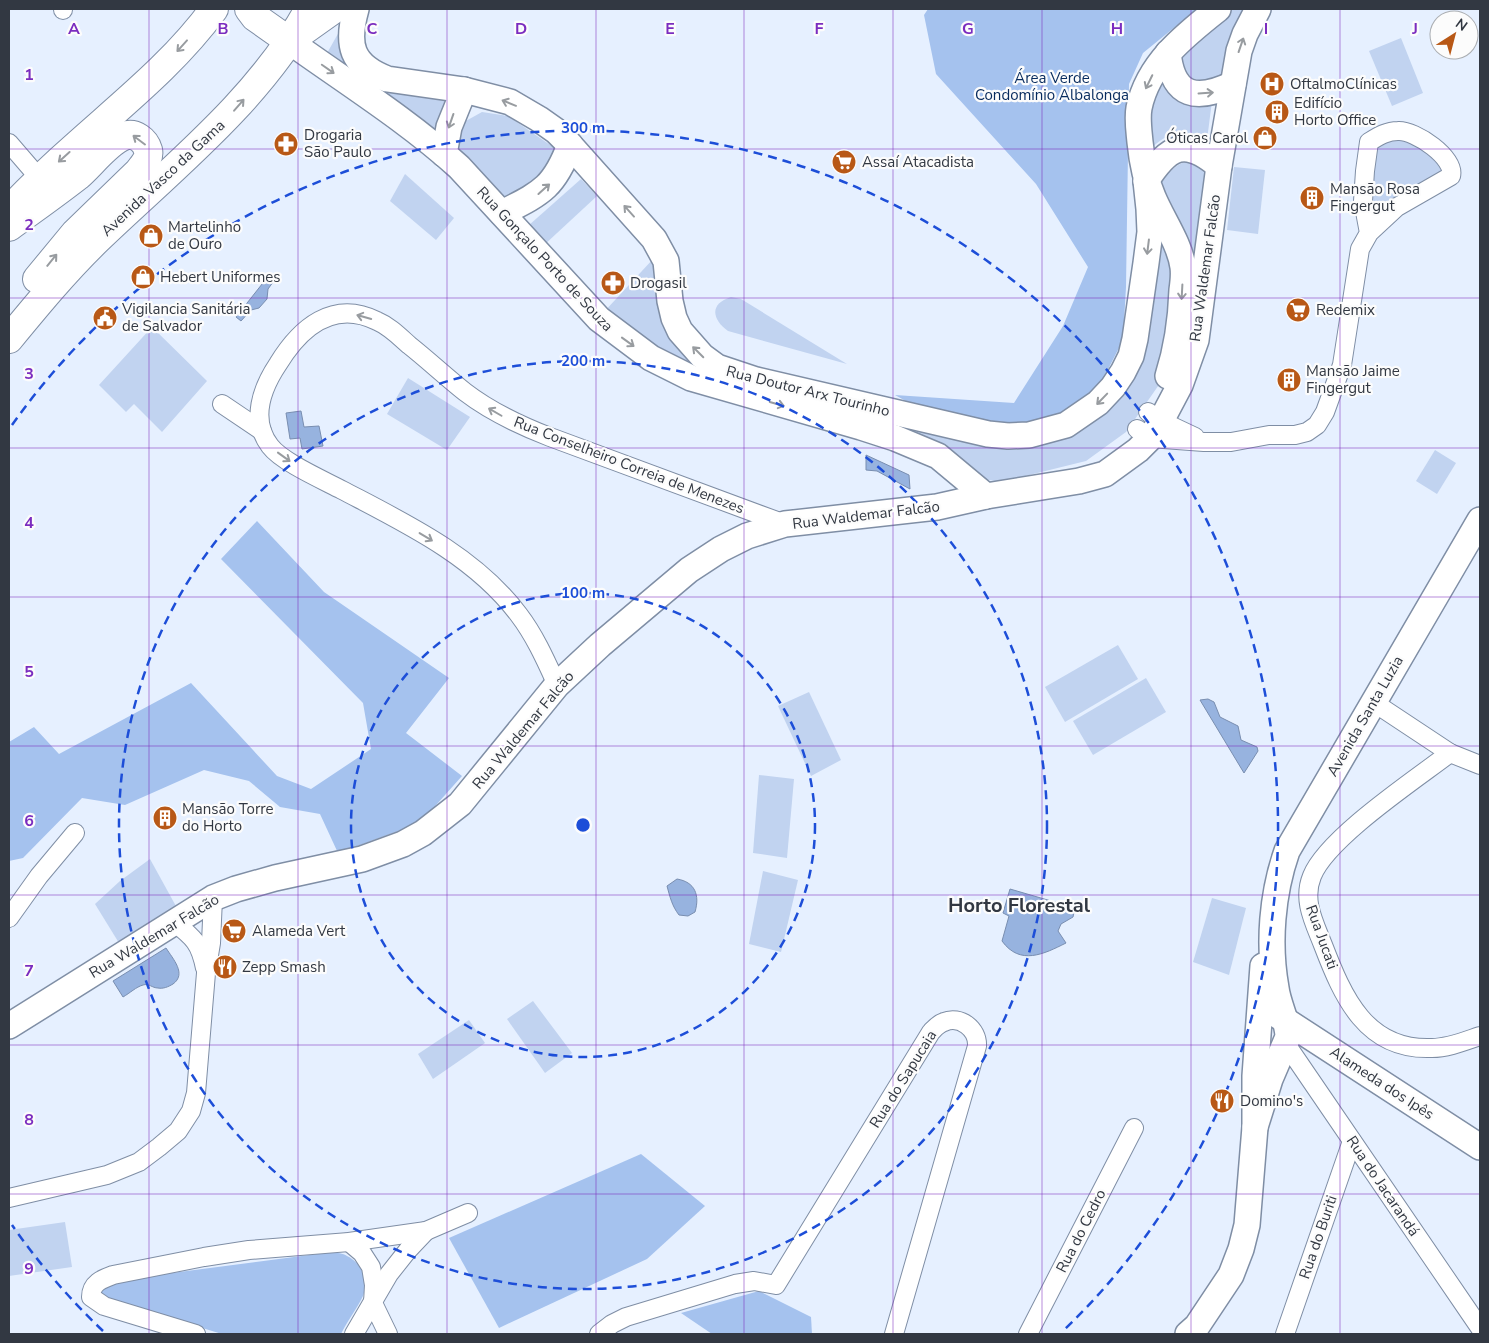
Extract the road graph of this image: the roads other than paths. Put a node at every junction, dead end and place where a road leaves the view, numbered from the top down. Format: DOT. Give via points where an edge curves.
graph roads {
  1 [pos="214,9"];
  2 [pos="249,9"];
  3 [pos="309,9"];
  4 [pos="334,9"];
  5 [pos="356,9"];
  6 [pos="1218,9"];
  7 [pos="1258,9"];
  8 [pos="289,41"];
  9 [pos="1168,53"];
  10 [pos="1233,84"];
  11 [pos="464,90"];
  12 [pos="9,143"];
  13 [pos="570,145"];
  14 [pos="444,154"];
  15 [pos="1219,166"];
  16 [pos="40,179"];
  17 [pos="1146,181"];
  18 [pos="9,210"];
  19 [pos="502,213"];
  20 [pos="9,227"];
  21 [pos="1370,233"];
  22 [pos="9,331"];
  23 [pos="9,339"];
  24 [pos="222,404"];
  25 [pos="1149,425"];
  26 [pos="262,431"];
  27 [pos="918,447"];
  28 [pos="986,496"];
  29 [pos="956,504"];
  30 [pos="1480,520"];
  31 [pos="785,524"];
  32 [pos="557,686"];
  33 [pos="1373,702"];
  34 [pos="1450,753"];
  35 [pos="1480,765"];
  36 [pos="75,833"];
  37 [pos="213,898"];
  38 [pos="9,918"];
  39 [pos="174,922"];
  40 [pos="1272,922"];
  41 [pos="206,973"];
  42 [pos="1259,1018"];
  43 [pos="1284,1019"];
  44 [pos="9,1026"];
  45 [pos="1480,1036"];
  46 [pos="1273,1052"];
  47 [pos="1134,1128"];
  48 [pos="1352,1141"];
  49 [pos="1480,1147"];
  50 [pos="9,1198"];
  51 [pos="468,1213"];
  52 [pos="426,1231"];
  53 [pos="349,1242"];
  54 [pos="373,1303"];
  55 [pos="1474,1328"];
  56 [pos="196,1334"];
  57 [pos="354,1334"];
  58 [pos="388,1334"];
  59 [pos="600,1334"];
  60 [pos="894,1334"];
  61 [pos="1028,1334"];
  62 [pos="1188,1334"];
  63 [pos="1285,1334"];
  1 -- 16 [label="main road, one-way" via="158,73"];
  2 -- 8 [label="main road"];
  3 -- 8 [label="main road, Avenida Vasco da Gama"];
  4 -- 8 [label="main road"];
  5 -- 11 [label="street, Rua Doutor Arx Tourinho" via="352,49 366,68 387,79"];
  6 -- 9 [label="street, Rua Waldemar Falcão"];
  10 -- 7 [label="street, Rua Waldemar Falcão, one-way" via="1239,51"];
  8 -- 14 [label="street, Rua Gonçalo Porto de Souza, one-way"];
  23 -- 8 [label="main road, Avenida Vasco da Gama, one-way" via="68,269 233,112"];
  9 -- 10 [label="street, one-way" via="1172,75 1186,90 1210,93"];
  9 -- 17 [label="street, Rua Waldemar Falcão, one-way" via="1148,82 1139,109 1142,167"];
  10 -- 15 [label="street, Rua Waldemar Falcão"];
  13 -- 11 [label="street, Rua Doutor Arx Tourinho, one-way" via="539,118 510,102"];
  11 -- 14 [label="street, one-way" via="449,127"];
  12 -- 16 [label="street"];
  17 -- 13 [label="street, Rua Doutor Arx Tourinho, one-way" via="1150,232 1131,356 1113,387 1098,403 1066,425 1029,435 1008,436 927,421 756,380 717,367 702,356 680,331 670,301 666,260 654,239"];
  19 -- 13 [label="street, one-way" via="533,197 554,179"];
  14 -- 19 [label="street, Rua Gonçalo Porto de Souza"];
  15 -- 17 [label="street" via="1200,152 1178,150 1168,154"];
  15 -- 25 [label="street, Rua Waldemar Falcão" via="1196,340 1180,385"];
  16 -- 18 [label="main road"];
  17 -- 25 [label="street, Rua Waldemar Falcão, one-way" via="1184,267 1181,314 1173,360"];
  19 -- 27 [label="street, Rua Gonçalo Porto de Souza, one-way" via="599,319 650,358 691,378 862,427"];
  22 -- 20 [label="main road, one-way" via="36,280 49,263 74,233 140,171 148,158 146,145 136,135 122,136 80,174"];
  21 -- 21 [label="street" via="1397,207 1451,176 1451,167 1420,137 1400,131 1384,133 1369,142 1363,201"];
  21 -- 25 [label="street" via="1360,249 1342,365 1325,412 1308,432 1231,442 1204,442"];
  24 -- 26 [label="street"];
  25 -- 28 [label="street, Rua Waldemar Falcão" via="1079,481"];
  31 -- 26 [label="street, Rua Conselheiro Correia de Menezes, one-way" via="512,422 465,392 377,320 363,315 335,314 322,318 298,336 270,376 262,397 259,412"];
  26 -- 32 [label="street, one-way" via="271,447 290,461 402,522 468,563 488,580 518,614 540,649"];
  27 -- 28 [label="street, Rua Gonçalo Porto de Souza" via="938,456"];
  27 -- 29 [label="street, Rua Gonçalo Porto de Souza" via="946,468 954,479"];
  28 -- 29 [label="street, Rua Waldemar Falcão"];
  29 -- 31 [label="street, Rua Waldemar Falcão"];
  30 -- 33 [label="street, Avenida Santa Luzia"];
  31 -- 32 [label="street, Rua Waldemar Falcão" via="747,536 689,570 635,614"];
  32 -- 37 [label="street, Rua Waldemar Falcão" via="465,798 423,833 362,859 275,878"];
  33 -- 34 [label="street"];
  33 -- 40 [label="street, Avenida Santa Luzia" via="1287,851 1277,886"];
  34 -- 35 [label="street"];
  34 -- 45 [label="street, Rua Jucati" via="1357,824 1335,845 1312,875 1308,906 1351,1006 1371,1029 1397,1043 1433,1048"];
  36 -- 38 [label="street"];
  37 -- 39 [label="street, Rua Waldemar Falcão"];
  37 -- 41 [label="street"];
  39 -- 41 [label="street" via="191,936 201,950"];
  39 -- 44 [label="street, Rua Waldemar Falcão"];
  40 -- 42 [label="street, Avenida Santa Luzia" via="1264,955"];
  40 -- 43 [label="street, Avenida Santa Luzia" via="1274,977"];
  41 -- 50 [label="street" via="196,1093 191,1111 178,1131 139,1162 108,1175"];
  42 -- 43 [label="street" via="1271,1014"];
  42 -- 46 [label="street, Avenida Santa Luzia"];
  43 -- 46 [label="street, Avenida Santa Luzia" via="1288,1030"];
  43 -- 49 [label="street, Alameda dos Ipês"];
  46 -- 48 [label="street, Rua do Jacarandá"];
  46 -- 62 [label="street, Avenida Santa Luzia" via="1255,1127 1242,1249 1216,1298"];
  47 -- 61 [label="street, Rua do Cedro"];
  48 -- 55 [label="street, Rua do Jacarandá"];
  48 -- 63 [label="street, Rua do Buriti"];
  51 -- 52 [label="street"];
  52 -- 53 [label="street"];
  52 -- 54 [label="street" via="390,1274"];
  53 -- 54 [label="street" via="371,1267"];
  53 -- 56 [label="street" via="204,1256 103,1279 91,1290 91,1297 104,1306"];
  54 -- 57 [label="street"];
  54 -- 58 [label="street"];
  59 -- 60 [label="street, Rua do Sapucaia" via="626,1317 735,1284 754,1281 776,1285 931,1032 944,1022 957,1021 965,1023 976,1033 977,1046"];
}
